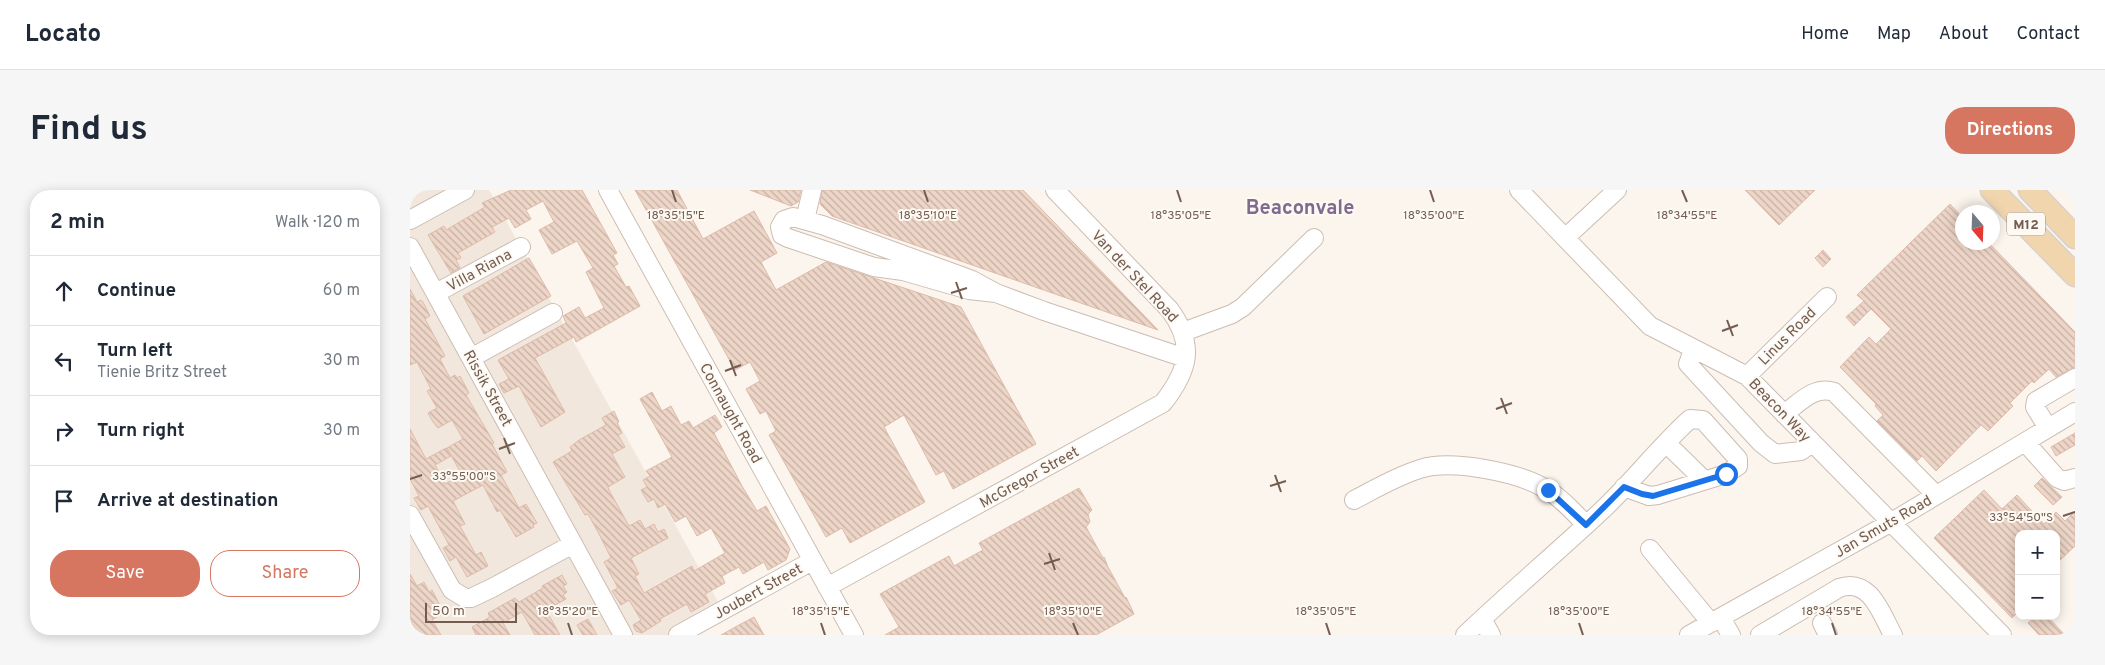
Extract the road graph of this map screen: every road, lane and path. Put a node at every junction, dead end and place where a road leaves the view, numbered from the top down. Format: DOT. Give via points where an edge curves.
graph roads {
  1 [pos="465,190"];
  2 [pos="608,190"];
  3 [pos="812,190"];
  4 [pos="1519,190"];
  5 [pos="1617,190"];
  6 [pos="1992,190"];
  7 [pos="2030,190"];
  8 [pos="1058,191"];
  9 [pos="410,220"];
  10 [pos="805,220"];
  11 [pos="2075,237"];
  12 [pos="1314,238"];
  13 [pos="1565,238"];
  14 [pos="410,246"];
  15 [pos="521,247"];
  16 [pos="2075,275"];
  17 [pos="996,293"];
  18 [pos="436,294"];
  19 [pos="1828,297"];
  20 [pos="553,313"];
  21 [pos="1183,332"];
  22 [pos="1693,350"];
  23 [pos="472,358"];
  24 [pos="1185,358"];
  25 [pos="1747,376"];
  26 [pos="2075,378"];
  27 [pos="2075,412"];
  28 [pos="1784,414"];
  29 [pos="2048,428"];
  30 [pos="2025,442"];
  31 [pos="1812,443"];
  32 [pos="1667,444"];
  33 [pos="2075,478"];
  34 [pos="1704,480"];
  35 [pos="1624,487"];
  36 [pos="1936,495"];
  37 [pos="1354,500"];
  38 [pos="410,515"];
  39 [pos="1890,523"];
  40 [pos="1586,525"];
  41 [pos="573,544"];
  42 [pos="1650,549"];
  43 [pos="812,561"];
  44 [pos="827,587"];
  45 [pos="1482,619"];
  46 [pos="1703,628"];
  47 [pos="624,635"];
  48 [pos="678,635"];
  49 [pos="854,635"];
  50 [pos="1465,635"];
  51 [pos="1490,635"];
  52 [pos="1731,635"];
  53 [pos="1760,635"];
  54 [pos="1893,635"];
  55 [pos="2002,635"];
  1 -- 9 [label="street"];
  2 -- 43 [label="street, Connaught Road"];
  3 -- 10 [label="street"];
  4 -- 13 [label="street, Beacon Way"];
  5 -- 13 [label="street"];
  6 -- 16 [label="main road, M12"];
  7 -- 11 [label="main road, M12"];
  8 -- 21 [label="street, Van der Stel Road" via="1170,310"];
  10 -- 17 [label="street" via="972,280"];
  10 -- 17 [label="street" via="788,217 781,224 780,232 788,238 874,267 903,271 968,290"];
  12 -- 21 [label="street, Van der Stel Road" via="1243,307"];
  13 -- 22 [label="street, Beacon Way" via="1650,326"];
  14 -- 18 [label="street, Rissik Street"];
  15 -- 18 [label="street, Villa Riana"];
  17 -- 24 [label="street"];
  18 -- 23 [label="street, Rissik Street"];
  19 -- 25 [label="street, Linus Road"];
  20 -- 23 [label="street"];
  21 -- 24 [label="street, McGregor Street"];
  22 -- 25 [label="street, Beacon Way"];
  22 -- 31 [label="street" via="1688,364 1760,443 1775,454 1801,451"];
  23 -- 41 [label="street, Rissik Street"];
  24 -- 44 [label="street, McGregor Street" via="1178,384 1163,403"];
  25 -- 28 [label="street, Beacon Way"];
  26 -- 29 [label="street" via="2036,401 2035,407"];
  27 -- 29 [label="street, Jan Smuts Road"];
  28 -- 31 [label="street, Beacon Way"];
  28 -- 36 [label="street" via="1815,392 1825,389 1834,392"];
  29 -- 30 [label="street, Jan Smuts Road"];
  30 -- 33 [label="street" via="2057,478 2064,481"];
  30 -- 36 [label="street, Jan Smuts Road"];
  31 -- 39 [label="street, Beacon Way"];
  32 -- 34 [label="street"];
  32 -- 34 [label="street" via="1690,420 1702,420 1739,463 1733,471"];
  32 -- 35 [label="street"];
  34 -- 35 [label="street" via="1653,496"];
  35 -- 40 [label="street"];
  36 -- 39 [label="street, Jan Smuts Road"];
  37 -- 40 [label="street" via="1421,468 1470,466 1548,490"];
  38 -- 41 [label="street" via="452,590 465,598 492,588"];
  39 -- 46 [label="street, Jan Smuts Road"];
  39 -- 55 [label="street, Beacon Way"];
  40 -- 45 [label="street"];
  41 -- 47 [label="street, Rissik Street"];
  42 -- 46 [label="street"];
  43 -- 44 [label="street, Connaught Road"];
  43 -- 48 [label="street, Joubert Street"];
  44 -- 49 [label="street, Connaught Road"];
  45 -- 50 [label="street"];
  45 -- 51 [label="street"];
  46 -- 52 [label="street"];
  53 -- 54 [label="street" via="1839,588 1852,585 1869,592"];
}
